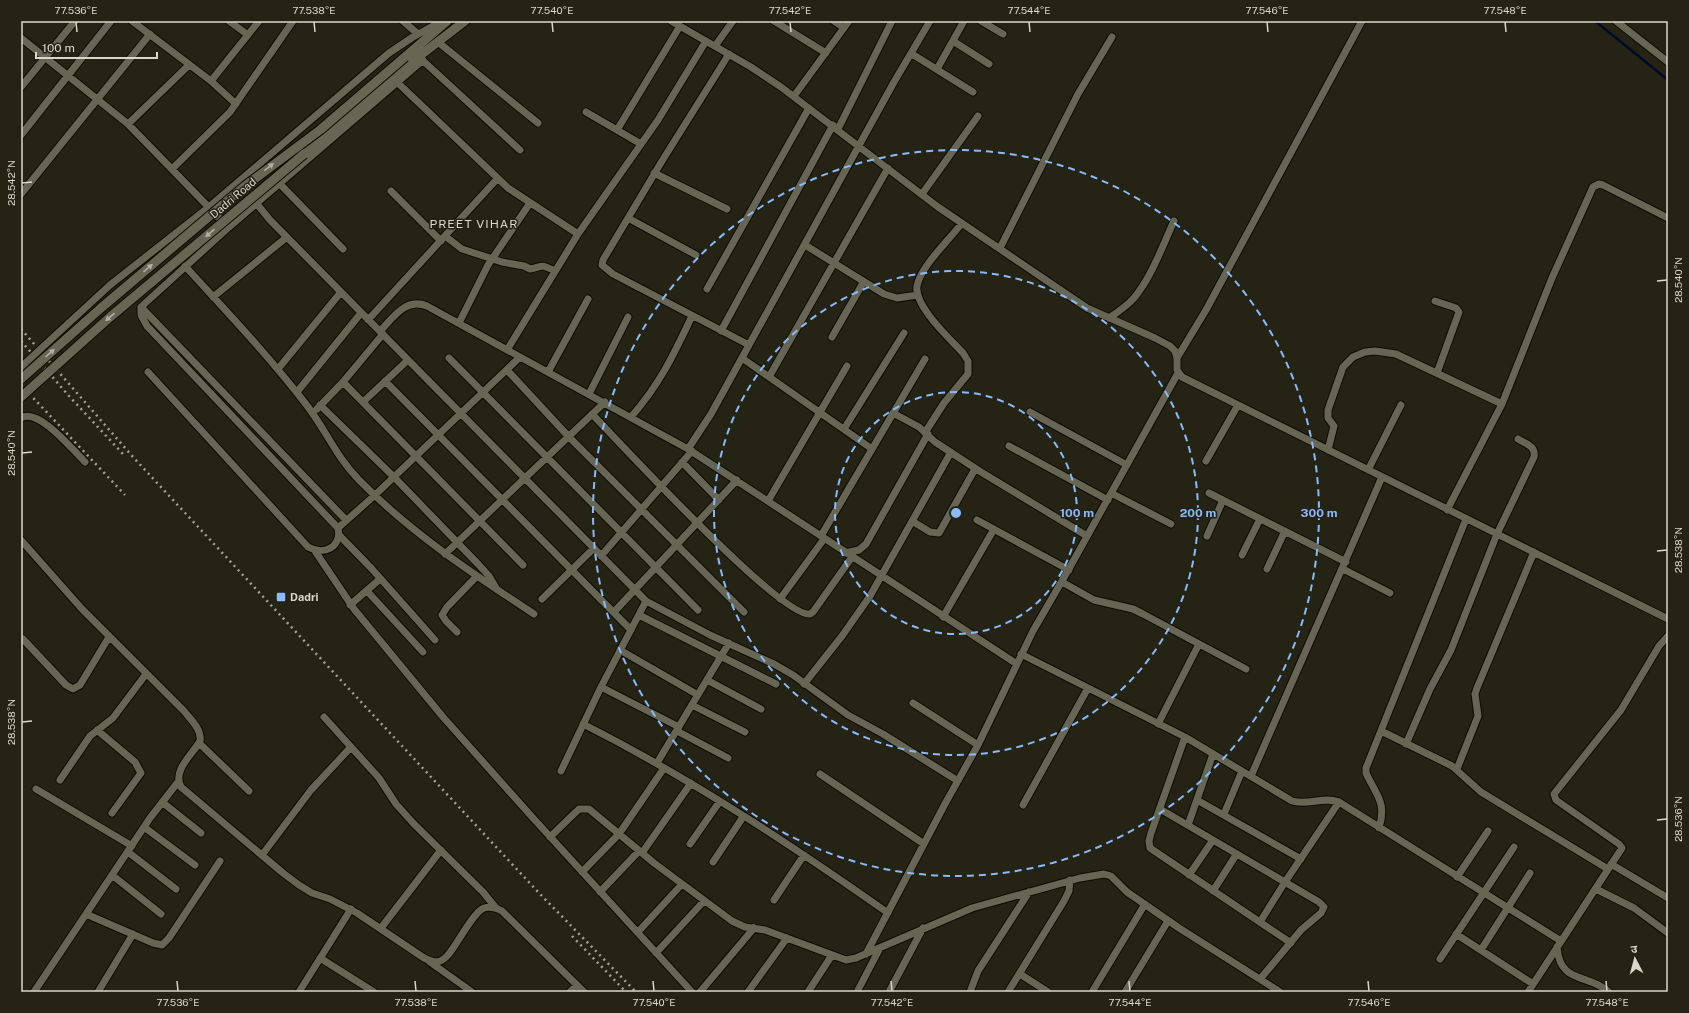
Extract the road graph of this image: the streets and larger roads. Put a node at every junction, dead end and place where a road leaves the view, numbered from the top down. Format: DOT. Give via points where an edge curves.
graph roads {
  1 [pos="74,21"];
  2 [pos="111,21"];
  3 [pos="132,21"];
  4 [pos="229,21"];
  5 [pos="259,21"];
  6 [pos="293,21"];
  7 [pos="403,21"];
  8 [pos="442,21"];
  9 [pos="447,21"];
  10 [pos="465,21"];
  11 [pos="671,21"];
  12 [pos="733,21"];
  13 [pos="774,21"];
  14 [pos="834,21"];
  15 [pos="848,21"];
  16 [pos="892,21"];
  17 [pos="930,21"];
  18 [pos="964,21"];
  19 [pos="981,21"];
  20 [pos="1362,21"];
  21 [pos="1616,21"];
  22 [pos="680,26"];
  23 [pos="844,28"];
  24 [pos="150,34"];
  25 [pos="418,34"];
  26 [pos="1003,34"];
  27 [pos="248,35"];
  28 [pos="1112,37"];
  29 [pos="21,38"];
  30 [pos="706,41"];
  31 [pos="953,41"];
  32 [pos="438,42"];
  33 [pos="715,46"];
  34 [pos="826,53"];
  35 [pos="729,54"];
  36 [pos="912,54"];
  37 [pos="45,57"];
  38 [pos="421,59"];
  39 [pos="1668,62"];
  40 [pos="989,64"];
  41 [pos="189,65"];
  42 [pos="937,70"];
  43 [pos="68,77"];
  44 [pos="211,82"];
  45 [pos="398,83"];
  46 [pos="21,87"];
  47 [pos="973,92"];
  48 [pos="794,96"];
  49 [pos="97,99"];
  50 [pos="236,104"];
  51 [pos="809,108"];
  52 [pos="586,112"];
  53 [pos="978,116"];
  54 [pos="538,123"];
  55 [pos="128,124"];
  56 [pos="836,127"];
  57 [pos="617,130"];
  58 [pos="21,135"];
  59 [pos="641,144"];
  60 [pos="860,146"];
  61 [pos="520,150"];
  62 [pos="888,168"];
  63 [pos="172,169"];
  64 [pos="654,173"];
  65 [pos="497,179"];
  66 [pos="280,184"];
  67 [pos="391,191"];
  68 [pos="21,194"];
  69 [pos="922,194"];
  70 [pos="530,203"];
  71 [pos="257,204"];
  72 [pos="209,207"];
  73 [pos="727,209"];
  74 [pos="628,218"];
  75 [pos="1668,218"];
  76 [pos="1174,221"];
  77 [pos="962,223"];
  78 [pos="229,227"];
  79 [pos="578,234"];
  80 [pos="287,237"];
  81 [pos="443,238"];
  82 [pos="805,245"];
  83 [pos="1000,248"];
  84 [pos="343,249"];
  85 [pos="696,255"];
  86 [pos="492,259"];
  87 [pos="833,264"];
  88 [pos="185,266"];
  89 [pos="555,271"];
  90 [pos="863,283"];
  91 [pos="707,289"];
  92 [pos="341,292"];
  93 [pos="918,295"];
  94 [pos="213,297"];
  95 [pos="588,299"];
  96 [pos="1435,301"];
  97 [pos="141,307"];
  98 [pos="361,313"];
  99 [pos="692,316"];
  100 [pos="628,317"];
  101 [pos="1110,318"];
  102 [pos="368,320"];
  103 [pos="459,323"];
  104 [pos="721,331"];
  105 [pos="381,333"];
  106 [pos="904,333"];
  107 [pos="832,338"];
  108 [pos="749,345"];
  109 [pos="507,350"];
  110 [pos="520,357"];
  111 [pos="449,358"];
  112 [pos="742,358"];
  113 [pos="1177,358"];
  114 [pos="925,359"];
  115 [pos="408,360"];
  116 [pos="847,366"];
  117 [pos="21,367"];
  118 [pos="278,369"];
  119 [pos="507,370"];
  120 [pos="148,372"];
  121 [pos="548,372"];
  122 [pos="1178,373"];
  123 [pos="1437,373"];
  124 [pos="769,377"];
  125 [pos="21,379"];
  126 [pos="343,382"];
  127 [pos="385,382"];
  128 [pos="297,392"];
  129 [pos="484,392"];
  130 [pos="589,394"];
  131 [pos="21,397"];
  132 [pos="363,402"];
  133 [pos="605,402"];
  134 [pos="1502,404"];
  135 [pos="320,405"];
  136 [pos="1238,405"];
  137 [pos="1401,405"];
  138 [pos="820,412"];
  139 [pos="1030,412"];
  140 [pos="313,413"];
  141 [pos="893,413"];
  142 [pos="461,414"];
  143 [pos="592,414"];
  144 [pos="631,417"];
  145 [pos="21,418"];
  146 [pos="844,429"];
  147 [pos="927,433"];
  148 [pos="439,434"];
  149 [pos="569,437"];
  150 [pos="1518,439"];
  151 [pos="1009,446"];
  152 [pos="872,449"];
  153 [pos="690,450"];
  154 [pos="1328,450"];
  155 [pos="950,452"];
  156 [pos="416,456"];
  157 [pos="548,458"];
  158 [pos="1206,461"];
  159 [pos="85,462"];
  160 [pos="682,462"];
  161 [pos="1127,465"];
  162 [pos="975,469"];
  163 [pos="1368,470"];
  164 [pos="394,477"];
  165 [pos="1382,477"];
  166 [pos="525,479"];
  167 [pos="737,480"];
  168 [pos="662,486"];
  169 [pos="1209,493"];
  170 [pos="375,495"];
  171 [pos="1109,496"];
  172 [pos="719,500"];
  173 [pos="1223,500"];
  174 [pos="502,501"];
  175 [pos="768,501"];
  176 [pos="641,509"];
  177 [pos="1447,510"];
  178 [pos="1260,519"];
  179 [pos="1466,519"];
  180 [pos="346,520"];
  181 [pos="977,520"];
  182 [pos="481,521"];
  183 [pos="912,521"];
  184 [pos="698,522"];
  185 [pos="1171,524"];
  186 [pos="338,528"];
  187 [pos="994,529"];
  188 [pos="1285,531"];
  189 [pos="621,532"];
  190 [pos="1497,534"];
  191 [pos="340,536"];
  192 [pos="1088,536"];
  193 [pos="1207,536"];
  194 [pos="823,538"];
  195 [pos="21,540"];
  196 [pos="458,543"];
  197 [pos="676,544"];
  198 [pos="594,548"];
  199 [pos="315,551"];
  200 [pos="1534,552"];
  201 [pos="845,553"];
  202 [pos="445,554"];
  203 [pos="1242,555"];
  204 [pos="600,556"];
  205 [pos="852,558"];
  206 [pos="523,565"];
  207 [pos="1344,566"];
  208 [pos="656,567"];
  209 [pos="1267,569"];
  210 [pos="572,570"];
  211 [pos="1068,570"];
  212 [pos="477,576"];
  213 [pos="882,577"];
  214 [pos="380,579"];
  215 [pos="1062,582"];
  216 [pos="367,590"];
  217 [pos="497,590"];
  218 [pos="634,590"];
  219 [pos="1390,593"];
  220 [pos="542,599"];
  221 [pos="780,599"];
  222 [pos="646,601"];
  223 [pos="350,605"];
  224 [pos="698,610"];
  225 [pos="614,612"];
  226 [pos="744,612"];
  227 [pos="534,614"];
  228 [pos="639,615"];
  229 [pos="943,617"];
  230 [pos="1668,619"];
  231 [pos="631,630"];
  232 [pos="457,632"];
  233 [pos="1668,636"];
  234 [pos="109,637"];
  235 [pos="23,639"];
  236 [pos="435,640"];
  237 [pos="729,643"];
  238 [pos="1199,644"];
  239 [pos="620,650"];
  240 [pos="423,652"];
  241 [pos="1021,654"];
  242 [pos="721,657"];
  243 [pos="1017,664"];
  244 [pos="1246,669"];
  245 [pos="146,674"];
  246 [pos="706,680"];
  247 [pos="776,684"];
  248 [pos="804,684"];
  249 [pos="601,687"];
  250 [pos="1088,688"];
  251 [pos="698,695"];
  252 [pos="913,702"];
  253 [pos="692,705"];
  254 [pos="761,709"];
  255 [pos="324,717"];
  256 [pos="583,724"];
  257 [pos="1158,724"];
  258 [pos="678,729"];
  259 [pos="97,730"];
  260 [pos="745,732"];
  261 [pos="1380,732"];
  262 [pos="1185,737"];
  263 [pos="199,743"];
  264 [pos="1406,744"];
  265 [pos="978,745"];
  266 [pos="351,747"];
  267 [pos="1213,754"];
  268 [pos="728,758"];
  269 [pos="657,763"];
  270 [pos="664,768"];
  271 [pos="1457,769"];
  272 [pos="560,771"];
  273 [pos="1242,771"];
  274 [pos="820,774"];
  275 [pos="1251,776"];
  276 [pos="60,780"];
  277 [pos="958,781"];
  278 [pos="178,782"];
  279 [pos="691,783"];
  280 [pos="36,788"];
  281 [pos="249,792"];
  282 [pos="1197,800"];
  283 [pos="720,801"];
  284 [pos="162,802"];
  285 [pos="1339,802"];
  286 [pos="1023,805"];
  287 [pos="1160,809"];
  288 [pos="112,813"];
  289 [pos="1224,814"];
  290 [pos="744,816"];
  291 [pos="1188,825"];
  292 [pos="144,827"];
  293 [pos="1379,828"];
  294 [pos="1488,831"];
  295 [pos="201,833"];
  296 [pos="619,834"];
  297 [pos="550,837"];
  298 [pos="1213,840"];
  299 [pos="690,844"];
  300 [pos="924,844"];
  301 [pos="1514,847"];
  302 [pos="130,849"];
  303 [pos="441,850"];
  304 [pos="641,852"];
  305 [pos="262,855"];
  306 [pos="804,855"];
  307 [pos="1236,855"];
  308 [pos="1301,859"];
  309 [pos="220,861"];
  310 [pos="713,862"];
  311 [pos="195,865"];
  312 [pos="1610,867"];
  313 [pos="582,872"];
  314 [pos="1530,873"];
  315 [pos="112,875"];
  316 [pos="1190,875"];
  317 [pos="1456,877"];
  318 [pos="1070,880"];
  319 [pos="1284,882"];
  320 [pos="682,884"];
  321 [pos="176,889"];
  322 [pos="1596,889"];
  323 [pos="600,892"];
  324 [pos="1029,892"];
  325 [pos="1213,892"];
  326 [pos="1483,893"];
  327 [pos="1668,898"];
  328 [pos="774,900"];
  329 [pos="704,901"];
  330 [pos="1145,904"];
  331 [pos="1507,907"];
  332 [pos="496,908"];
  333 [pos="351,909"];
  334 [pos="888,913"];
  335 [pos="86,914"];
  336 [pos="161,914"];
  337 [pos="1168,921"];
  338 [pos="1260,922"];
  339 [pos="381,928"];
  340 [pos="754,928"];
  341 [pos="923,928"];
  342 [pos="638,932"];
  343 [pos="1668,933"];
  344 [pos="133,934"];
  345 [pos="1456,934"];
  346 [pos="787,938"];
  347 [pos="1291,943"];
  348 [pos="1559,944"];
  349 [pos="880,948"];
  350 [pos="1481,950"];
  351 [pos="656,953"];
  352 [pos="866,954"];
  353 [pos="832,955"];
  354 [pos="320,958"];
  355 [pos="1440,958"];
  356 [pos="430,961"];
  357 [pos="1020,974"];
  358 [pos="1261,978"];
  359 [pos="1533,984"];
  360 [pos="577,985"];
  361 [pos="468,991"];
  362 [pos="34,992"];
  363 [pos="98,992"];
  364 [pos="299,992"];
  365 [pos="374,992"];
  366 [pos="570,992"];
  367 [pos="584,992"];
  368 [pos="692,992"];
  369 [pos="700,992"];
  370 [pos="748,992"];
  371 [pos="808,992"];
  372 [pos="857,992"];
  373 [pos="889,992"];
  374 [pos="970,992"];
  375 [pos="1008,992"];
  376 [pos="1048,992"];
  377 [pos="1092,992"];
  378 [pos="1125,992"];
  379 [pos="1280,992"];
  380 [pos="1528,992"];
  381 [pos="1609,992"];
  1 -- 37 [label="street"];
  2 -- 43 [label="street"];
  3 -- 24 [label="street"];
  4 -- 27 [label="street"];
  5 -- 27 [label="street"];
  6 -- 50 [label="street"];
  7 -- 25 [label="street"];
  8 -- 25 [label="street"];
  125 -- 9 [label="street, Dadri Road, one-way, bridge" via="245,186 320,130"];
  10 -- 32 [label="street, Dadri Road"];
  11 -- 22 [label="street"];
  12 -- 33 [label="street"];
  13 -- 34 [label="street"];
  14 -- 23 [label="street"];
  15 -- 23 [label="street"];
  16 -- 56 [label="street"];
  17 -- 36 [label="street"];
  18 -- 31 [label="street"];
  19 -- 26 [label="street"];
  20 -- 113 [label="street" via="1206,310"];
  21 -- 39 [label="street"];
  22 -- 30 [label="street"];
  22 -- 57 [label="street"];
  23 -- 34 [label="street"];
  24 -- 41 [label="street"];
  24 -- 49 [label="street"];
  25 -- 72 [label="street" via="389,53"];
  27 -- 44 [label="street"];
  28 -- 83 [label="street" via="1078,94"];
  29 -- 37 [label="street"];
  30 -- 33 [label="street"];
  30 -- 59 [label="street"];
  31 -- 40 [label="street"];
  31 -- 42 [label="street"];
  32 -- 38 [label="street, Dadri Road"];
  32 -- 54 [label="street"];
  33 -- 35 [label="street"];
  34 -- 48 [label="street"];
  35 -- 48 [label="street"];
  35 -- 64 [label="street"];
  36 -- 42 [label="street"];
  36 -- 60 [label="street"];
  37 -- 43 [label="street"];
  37 -- 46 [label="street"];
  38 -- 45 [label="street"];
  38 -- 61 [label="street"];
  38 -- 131 [label="street, Dadri Road, one-way, bridge" via="109,318"];
  41 -- 44 [label="street"];
  41 -- 55 [label="street"];
  42 -- 47 [label="street"];
  43 -- 49 [label="street"];
  43 -- 58 [label="street"];
  44 -- 50 [label="street"];
  45 -- 65 [label="street"];
  45 -- 66 [label="street"];
  48 -- 51 [label="street"];
  49 -- 55 [label="street"];
  49 -- 68 [label="street"];
  50 -- 63 [label="street"];
  51 -- 56 [label="street"];
  51 -- 91 [label="street"];
  52 -- 57 [label="street"];
  53 -- 69 [label="street"];
  55 -- 63 [label="street"];
  56 -- 60 [label="street"];
  56 -- 104 [label="street"];
  57 -- 59 [label="street"];
  59 -- 79 [label="street"];
  60 -- 62 [label="street"];
  60 -- 82 [label="street"];
  62 -- 69 [label="street"];
  62 -- 87 [label="street"];
  63 -- 72 [label="street"];
  64 -- 73 [label="street"];
  64 -- 74 [label="street"];
  65 -- 70 [label="street"];
  65 -- 81 [label="street"];
  66 -- 71 [label="street"];
  66 -- 84 [label="street"];
  67 -- 81 [label="street"];
  69 -- 77 [label="street"];
  70 -- 79 [label="street"];
  70 -- 86 [label="street"];
  71 -- 78 [label="street"];
  71 -- 80 [label="street"];
  72 -- 78 [label="street"];
  72 -- 117 [label="street, bridge" via="110,285"];
  74 -- 85 [label="street"];
  74 -- 99 [label="street" via="602,266"];
  75 -- 134 [label="street" via="1603,185 1593,187 1552,278"];
  76 -- 101 [label="street" via="1142,287 1133,300"];
  77 -- 83 [label="street"];
  77 -- 93 [label="street" via="925,269 917,286"];
  78 -- 88 [label="street"];
  79 -- 89 [label="street"];
  80 -- 92 [label="street"];
  80 -- 94 [label="street"];
  81 -- 86 [label="street" via="462,249"];
  81 -- 102 [label="street"];
  82 -- 87 [label="street"];
  82 -- 108 [label="street"];
  83 -- 101 [label="street" via="1087,308"];
  86 -- 89 [label="street" via="530,269 544,266"];
  86 -- 103 [label="street"];
  87 -- 90 [label="street"];
  87 -- 124 [label="street"];
  88 -- 94 [label="street"];
  88 -- 97 [label="street"];
  89 -- 109 [label="street"];
  90 -- 93 [label="street" via="897,298"];
  90 -- 107 [label="street"];
  92 -- 98 [label="street"];
  92 -- 118 [label="street"];
  93 -- 147 [label="street" via="935,322 968,361 964,380 944,403"];
  94 -- 118 [label="street"];
  95 -- 121 [label="street"];
  96 -- 123 [label="street" via="1456,308 1459,312"];
  97 -- 180 [label="street"];
  97 -- 186 [label="street" via="140,315 147,326"];
  98 -- 102 [label="street"];
  98 -- 128 [label="street"];
  99 -- 104 [label="street"];
  99 -- 144 [label="street" via="656,388"];
  100 -- 130 [label="street"];
  101 -- 113 [label="street" via="1164,342 1175,351"];
  102 -- 105 [label="street"];
  103 -- 105 [label="street" via="416,302 404,307"];
  103 -- 109 [label="street"];
  104 -- 108 [label="street"];
  105 -- 115 [label="street"];
  105 -- 126 [label="street"];
  106 -- 146 [label="street"];
  108 -- 112 [label="street"];
  109 -- 110 [label="street"];
  110 -- 119 [label="street"];
  110 -- 121 [label="street"];
  111 -- 129 [label="street"];
  112 -- 124 [label="street"];
  112 -- 153 [label="street"];
  113 -- 122 [label="street"];
  114 -- 141 [label="street"];
  115 -- 127 [label="street"];
  115 -- 142 [label="street"];
  116 -- 138 [label="street"];
  118 -- 128 [label="street"];
  119 -- 129 [label="street"];
  119 -- 149 [label="street"];
  120 -- 199 [label="street" via="308,547"];
  121 -- 130 [label="street"];
  122 -- 136 [label="street"];
  122 -- 161 [label="street"];
  123 -- 134 [label="street"];
  123 -- 154 [label="street" via="1396,354 1365,352 1353,357 1343,367 1328,410 1328,418 1334,426"];
  124 -- 138 [label="street"];
  126 -- 132 [label="street"];
  126 -- 135 [label="street"];
  127 -- 132 [label="street"];
  127 -- 148 [label="street"];
  128 -- 140 [label="street"];
  129 -- 142 [label="street"];
  129 -- 157 [label="street"];
  130 -- 133 [label="street"];
  132 -- 156 [label="street"];
  133 -- 143 [label="street"];
  133 -- 144 [label="street"];
  134 -- 177 [label="street"];
  135 -- 140 [label="street"];
  135 -- 164 [label="street"];
  136 -- 154 [label="street"];
  136 -- 158 [label="street"];
  137 -- 163 [label="street"];
  138 -- 146 [label="street"];
  138 -- 175 [label="street"];
  139 -- 161 [label="street"];
  140 -- 170 [label="street" via="346,467"];
  141 -- 147 [label="street"];
  141 -- 152 [label="street"];
  142 -- 148 [label="street"];
  142 -- 166 [label="street"];
  143 -- 149 [label="street"];
  143 -- 168 [label="street"];
  144 -- 153 [label="street"];
  145 -- 159 [label="street" via="27,415 38,418"];
  146 -- 152 [label="street"];
  147 -- 155 [label="street"];
  147 -- 201 [label="street" via="866,544 859,550"];
  148 -- 156 [label="street"];
  148 -- 174 [label="street"];
  149 -- 157 [label="street"];
  149 -- 176 [label="street"];
  150 -- 190 [label="street" via="1531,446 1535,453"];
  151 -- 171 [label="street"];
  152 -- 194 [label="street"];
  153 -- 160 [label="street"];
  153 -- 167 [label="street"];
  154 -- 163 [label="street"];
  155 -- 162 [label="street"];
  155 -- 183 [label="street"];
  156 -- 164 [label="street"];
  156 -- 182 [label="street"];
  157 -- 166 [label="street"];
  157 -- 189 [label="street"];
  160 -- 168 [label="street"];
  160 -- 172 [label="street"];
  161 -- 171 [label="street"];
  162 -- 183 [label="street" via="940,533 930,532"];
  162 -- 192 [label="street"];
  163 -- 165 [label="street"];
  164 -- 170 [label="street"];
  164 -- 196 [label="street"];
  165 -- 177 [label="street"];
  165 -- 207 [label="street"];
  166 -- 174 [label="street"];
  166 -- 198 [label="street"];
  167 -- 172 [label="street"];
  167 -- 175 [label="street"];
  168 -- 176 [label="street"];
  168 -- 184 [label="street"];
  169 -- 173 [label="street"];
  170 -- 180 [label="street"];
  170 -- 202 [label="street"];
  171 -- 185 [label="street"];
  171 -- 192 [label="street"];
  172 -- 184 [label="street"];
  173 -- 178 [label="street"];
  173 -- 193 [label="street"];
  174 -- 182 [label="street"];
  174 -- 210 [label="street"];
  175 -- 194 [label="street"];
  176 -- 189 [label="street"];
  176 -- 197 [label="street"];
  177 -- 179 [label="street"];
  178 -- 188 [label="street"];
  178 -- 203 [label="street"];
  179 -- 190 [label="street"];
  179 -- 261 [label="street"];
  180 -- 186 [label="street"];
  181 -- 187 [label="street"];
  182 -- 196 [label="street"];
  182 -- 206 [label="street"];
  183 -- 213 [label="street"];
  184 -- 197 [label="street"];
  184 -- 221 [label="street" via="749,573"];
  186 -- 191 [label="street"];
  187 -- 211 [label="street"];
  187 -- 229 [label="street"];
  188 -- 207 [label="street"];
  188 -- 209 [label="street"];
  189 -- 204 [label="street"];
  189 -- 208 [label="street"];
  190 -- 200 [label="street"];
  190 -- 264 [label="street" via="1451,650 1430,689"];
  191 -- 199 [label="street" via="337,543 328,549"];
  191 -- 214 [label="street"];
  192 -- 211 [label="street"];
  194 -- 201 [label="street"];
  194 -- 221 [label="street"];
  195 -- 234 [label="street"];
  196 -- 202 [label="street"];
  196 -- 217 [label="street" via="489,576"];
  197 -- 208 [label="street"];
  197 -- 226 [label="street"];
  198 -- 204 [label="street"];
  198 -- 210 [label="street"];
  199 -- 223 [label="street"];
  200 -- 230 [label="street"];
  200 -- 271 [label="street" via="1477,688 1478,716"];
  201 -- 205 [label="street"];
  202 -- 212 [label="street"];
  204 -- 218 [label="street"];
  205 -- 213 [label="street"];
  205 -- 221 [label="street" via="810,614 803,614"];
  207 -- 219 [label="street"];
  207 -- 275 [label="street"];
  208 -- 218 [label="street"];
  208 -- 224 [label="street"];
  210 -- 220 [label="street"];
  210 -- 225 [label="street"];
  211 -- 215 [label="street"];
  212 -- 217 [label="street"];
  212 -- 232 [label="street" via="444,611 443,617"];
  213 -- 229 [label="street"];
  213 -- 248 [label="street" via="842,636"];
  214 -- 216 [label="street"];
  214 -- 236 [label="street"];
  215 -- 238 [label="street" via="1094,600 1138,612"];
  215 -- 241 [label="street"];
  216 -- 223 [label="street"];
  216 -- 240 [label="street"];
  217 -- 227 [label="street"];
  218 -- 222 [label="street"];
  218 -- 225 [label="street"];
  222 -- 228 [label="street"];
  222 -- 237 [label="street"];
  223 -- 297 [label="street" via="443,717"];
  225 -- 231 [label="street"];
  228 -- 231 [label="street"];
  228 -- 242 [label="street"];
  229 -- 243 [label="street"];
  231 -- 239 [label="street"];
  233 -- 312 [label="street" via="1659,646 1621,710 1554,794 1556,800 1621,846"];
  234 -- 235 [label="street" via="80,685 73,689 66,685"];
  234 -- 245 [label="street"];
  237 -- 242 [label="street"];
  237 -- 248 [label="street" via="774,664"];
  238 -- 244 [label="street"];
  238 -- 257 [label="street"];
  239 -- 249 [label="street"];
  239 -- 251 [label="street"];
  241 -- 243 [label="street"];
  241 -- 250 [label="street"];
  242 -- 246 [label="street"];
  242 -- 247 [label="street"];
  243 -- 265 [label="street"];
  245 -- 259 [label="street" via="113,718"];
  245 -- 263 [label="street" via="184,711 201,736"];
  246 -- 251 [label="street"];
  246 -- 254 [label="street"];
  248 -- 277 [label="street" via="848,715"];
  249 -- 256 [label="street"];
  249 -- 258 [label="street"];
  250 -- 257 [label="street"];
  250 -- 286 [label="street"];
  251 -- 253 [label="street"];
  252 -- 265 [label="street"];
  253 -- 258 [label="street"];
  253 -- 260 [label="street"];
  255 -- 266 [label="street"];
  256 -- 269 [label="street"];
  256 -- 272 [label="street"];
  257 -- 262 [label="street"];
  258 -- 268 [label="street"];
  258 -- 269 [label="street"];
  259 -- 276 [label="street" via="90,736"];
  259 -- 288 [label="street" via="135,762 141,773"];
  261 -- 264 [label="street"];
  261 -- 293 [label="street" via="1366,773 1381,801 1382,818"];
  262 -- 267 [label="street"];
  262 -- 287 [label="street"];
  263 -- 278 [label="street" via="180,771"];
  263 -- 281 [label="street"];
  264 -- 271 [label="street"];
  265 -- 277 [label="street"];
  266 -- 303 [label="street" via="379,778 396,804"];
  266 -- 305 [label="street" via="311,790"];
  267 -- 273 [label="street"];
  267 -- 282 [label="street"];
  269 -- 270 [label="street"];
  270 -- 279 [label="street"];
  270 -- 296 [label="street"];
  271 -- 312 [label="street" via="1481,792"];
  273 -- 275 [label="street"];
  273 -- 289 [label="street"];
  274 -- 300 [label="street"];
  275 -- 285 [label="street" via="1299,803 1329,800"];
  277 -- 300 [label="street"];
  278 -- 284 [label="street"];
  278 -- 305 [label="street"];
  279 -- 283 [label="street"];
  279 -- 304 [label="street"];
  280 -- 302 [label="street"];
  282 -- 289 [label="street"];
  282 -- 291 [label="street"];
  283 -- 290 [label="street"];
  283 -- 299 [label="street"];
  284 -- 292 [label="street"];
  284 -- 295 [label="street"];
  285 -- 293 [label="street"];
  285 -- 308 [label="street"];
  287 -- 291 [label="street"];
  287 -- 316 [label="street" via="1149,837 1150,848"];
  289 -- 308 [label="street"];
  290 -- 306 [label="street"];
  290 -- 310 [label="street"];
  291 -- 298 [label="street"];
  292 -- 302 [label="street"];
  292 -- 311 [label="street"];
  293 -- 317 [label="street"];
  294 -- 317 [label="street"];
  296 -- 297 [label="street" via="592,810 584,808"];
  296 -- 304 [label="street"];
  296 -- 313 [label="street"];
  297 -- 313 [label="street"];
  298 -- 307 [label="street"];
  298 -- 316 [label="street"];
  300 -- 334 [label="street"];
  301 -- 326 [label="street"];
  302 -- 315 [label="street"];
  302 -- 321 [label="street"];
  303 -- 332 [label="street"];
  303 -- 339 [label="street"];
  304 -- 320 [label="street"];
  304 -- 323 [label="street"];
  305 -- 333 [label="street" via="298,885"];
  306 -- 328 [label="street"];
  306 -- 334 [label="street"];
  307 -- 319 [label="street"];
  307 -- 325 [label="street"];
  308 -- 319 [label="street"];
  309 -- 344 [label="street" via="165,943 158,944"];
  312 -- 322 [label="street"];
  312 -- 327 [label="street"];
  313 -- 323 [label="street"];
  314 -- 331 [label="street"];
  315 -- 335 [label="street"];
  315 -- 336 [label="street"];
  316 -- 325 [label="street"];
  317 -- 326 [label="street"];
  318 -- 324 [label="street"];
  318 -- 330 [label="street" via="1096,874 1111,876 1127,892"];
  318 -- 357 [label="street" via="1068,895"];
  319 -- 338 [label="street"];
  319 -- 347 [label="street" via="1324,907"];
  320 -- 329 [label="street"];
  320 -- 342 [label="street"];
  322 -- 343 [label="street" via="1634,908"];
  322 -- 348 [label="street"];
  323 -- 342 [label="street"];
  324 -- 341 [label="street" via="972,908"];
  324 -- 374 [label="street" via="978,971"];
  325 -- 338 [label="street"];
  326 -- 331 [label="street"];
  326 -- 345 [label="street"];
  329 -- 340 [label="street" via="739,925"];
  329 -- 351 [label="street"];
  330 -- 337 [label="street"];
  330 -- 377 [label="street"];
  331 -- 348 [label="street"];
  331 -- 350 [label="street"];
  332 -- 356 [label="street" via="481,910 445,958 436,962"];
  332 -- 360 [label="street"];
  333 -- 339 [label="street"];
  333 -- 354 [label="street"];
  334 -- 352 [label="street"];
  335 -- 344 [label="street"];
  335 -- 362 [label="street"];
  337 -- 358 [label="street"];
  337 -- 378 [label="street"];
  338 -- 347 [label="street"];
  339 -- 356 [label="street"];
  340 -- 346 [label="street"];
  340 -- 369 [label="street"];
  341 -- 349 [label="street"];
  341 -- 373 [label="street"];
  342 -- 351 [label="street"];
  344 -- 363 [label="street"];
  345 -- 350 [label="street"];
  345 -- 355 [label="street"];
  346 -- 353 [label="street"];
  346 -- 370 [label="street"];
  347 -- 358 [label="street"];
  348 -- 359 [label="street"];
  348 -- 381 [label="street" via="1560,963 1565,970 1576,977 1601,985"];
  349 -- 352 [label="street"];
  349 -- 372 [label="street"];
  350 -- 359 [label="street"];
  351 -- 368 [label="street"];
  352 -- 353 [label="street" via="846,960"];
  353 -- 371 [label="street"];
  354 -- 364 [label="street"];
  354 -- 365 [label="street"];
  356 -- 361 [label="street"];
  357 -- 375 [label="street"];
  357 -- 376 [label="street"];
  358 -- 379 [label="street"];
  359 -- 380 [label="street"];
  360 -- 366 [label="street"];
  360 -- 367 [label="street"];
}
